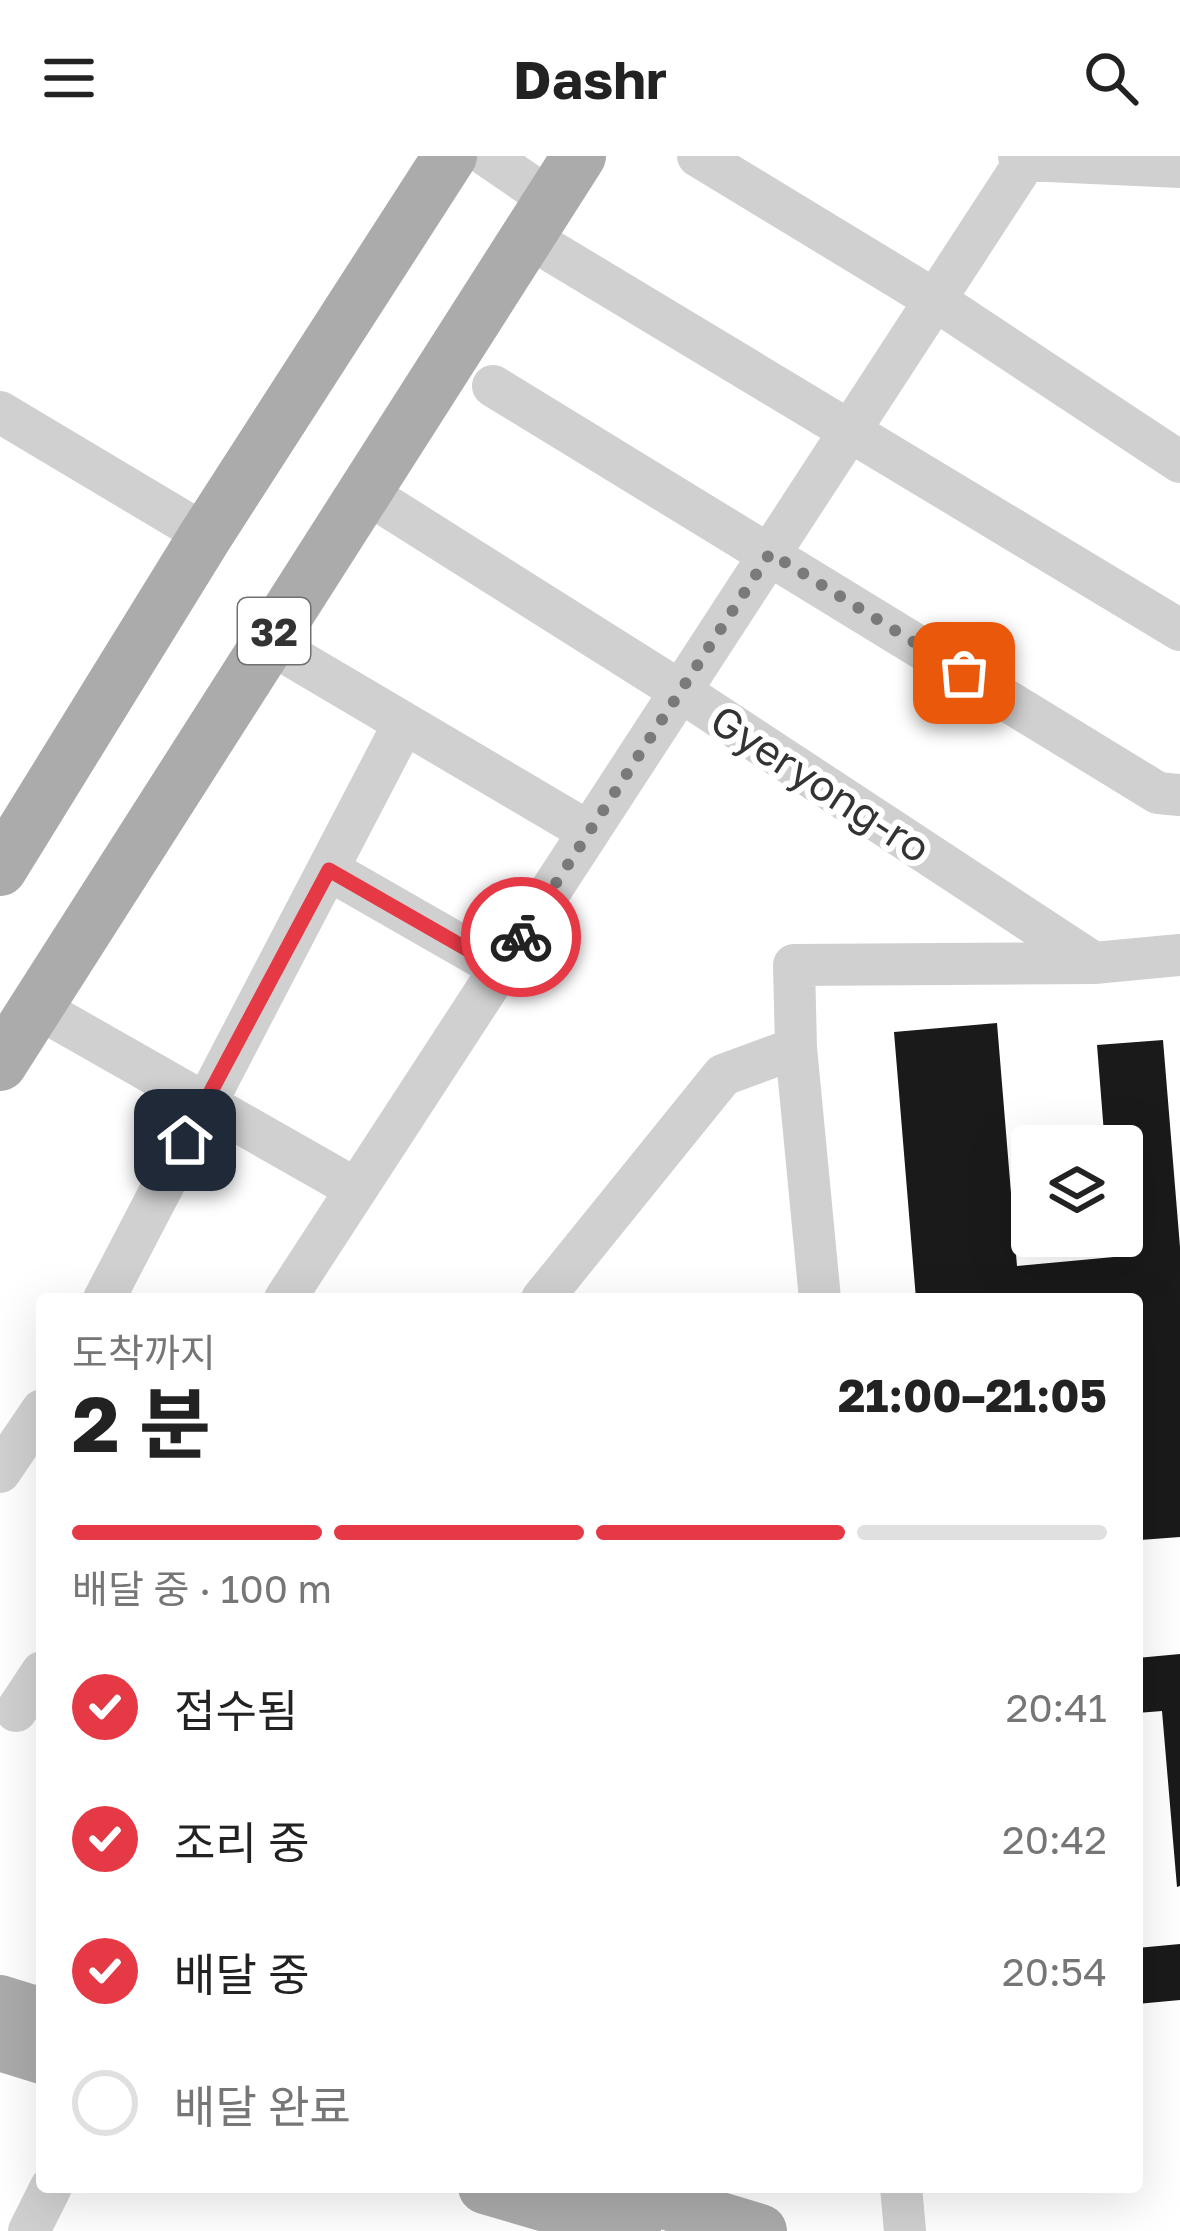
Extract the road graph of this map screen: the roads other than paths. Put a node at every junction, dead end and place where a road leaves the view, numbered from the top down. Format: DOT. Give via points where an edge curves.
graph roads {
  1 [pos="450,156"];
  2 [pos="487,156"];
  3 [pos="698,156"];
  4 [pos="1022,158"];
  5 [pos="1091,159"];
  6 [pos="1180,167"];
  7 [pos="552,197"];
  8 [pos="935,300"];
  9 [pos="493,386"];
  10 [pos="0,412"];
  11 [pos="849,432"];
  12 [pos="1180,461"];
  13 [pos="363,491"];
  14 [pos="206,536"];
  15 [pos="770,553"];
  16 [pos="1180,630"];
  17 [pos="267,643"];
  18 [pos="680,691"];
  19 [pos="403,725"];
  20 [pos="1180,794"];
  21 [pos="589,832"];
  22 [pos="0,868"];
  23 [pos="329,870"];
  24 [pos="1180,955"];
  25 [pos="1094,963"];
  26 [pos="500,968"];
  27 [pos="36,1007"];
  28 [pos="796,1048"];
  29 [pos="0,1064"];
  30 [pos="206,1100"];
  31 [pos="356,1189"];
  32 [pos="107,1293"];
  33 [pos="288,1293"];
  34 [pos="547,1293"];
  35 [pos="819,1293"];
  36 [pos="36,1419"];
  37 [pos="0,1472"];
  38 [pos="36,1683"];
  39 [pos="19,1715"];
  40 [pos="0,2002"];
  41 [pos="36,2012"];
  42 [pos="0,2044"];
  43 [pos="36,2055"];
  44 [pos="48,2193"];
  45 [pos="634,2193"];
  46 [pos="902,2193"];
  47 [pos="499,2204"];
  48 [pos="29,2231"];
  49 [pos="634,2231"];
  50 [pos="760,2231"];
  51 [pos="905,2231"];
  1 -- 14 [label="main road, 32"];
  2 -- 7 [label="street"];
  3 -- 8 [label="street"];
  4 -- 5 [label="street"];
  4 -- 8 [label="street"];
  5 -- 6 [label="street"];
  7 -- 11 [label="street"];
  7 -- 13 [label="main road, 32"];
  8 -- 11 [label="street"];
  8 -- 12 [label="street"];
  9 -- 15 [label="street"];
  10 -- 14 [label="street"];
  11 -- 15 [label="street"];
  11 -- 16 [label="street"];
  13 -- 17 [label="main road, 32"];
  13 -- 18 [label="street, Gyeryong-ro"];
  14 -- 22 [label="main road, 32"];
  15 -- 18 [label="street"];
  15 -- 20 [label="street" via="1158,793"];
  17 -- 19 [label="street"];
  17 -- 27 [label="main road, 32"];
  18 -- 21 [label="street"];
  18 -- 25 [label="street, Gyeryong-ro"];
  19 -- 21 [label="street"];
  19 -- 23 [label="street"];
  21 -- 26 [label="street"];
  23 -- 26 [label="street"];
  23 -- 30 [label="street"];
  24 -- 25 [label="street"];
  25 -- 28 [label="street" via="794,965"];
  26 -- 31 [label="street"];
  27 -- 29 [label="main road, 32"];
  27 -- 30 [label="street"];
  28 -- 34 [label="street" via="723,1075"];
  28 -- 35 [label="street"];
  30 -- 31 [label="street"];
  30 -- 32 [label="street"];
  31 -- 33 [label="street"];
  36 -- 37 [label="street"];
  38 -- 39 [label="street"];
  40 -- 41 [label="main road"];
  42 -- 43 [label="main road"];
  44 -- 48 [label="street"];
  45 -- 50 [label="main road"];
  46 -- 51 [label="street"];
  47 -- 49 [label="main road"];
}
